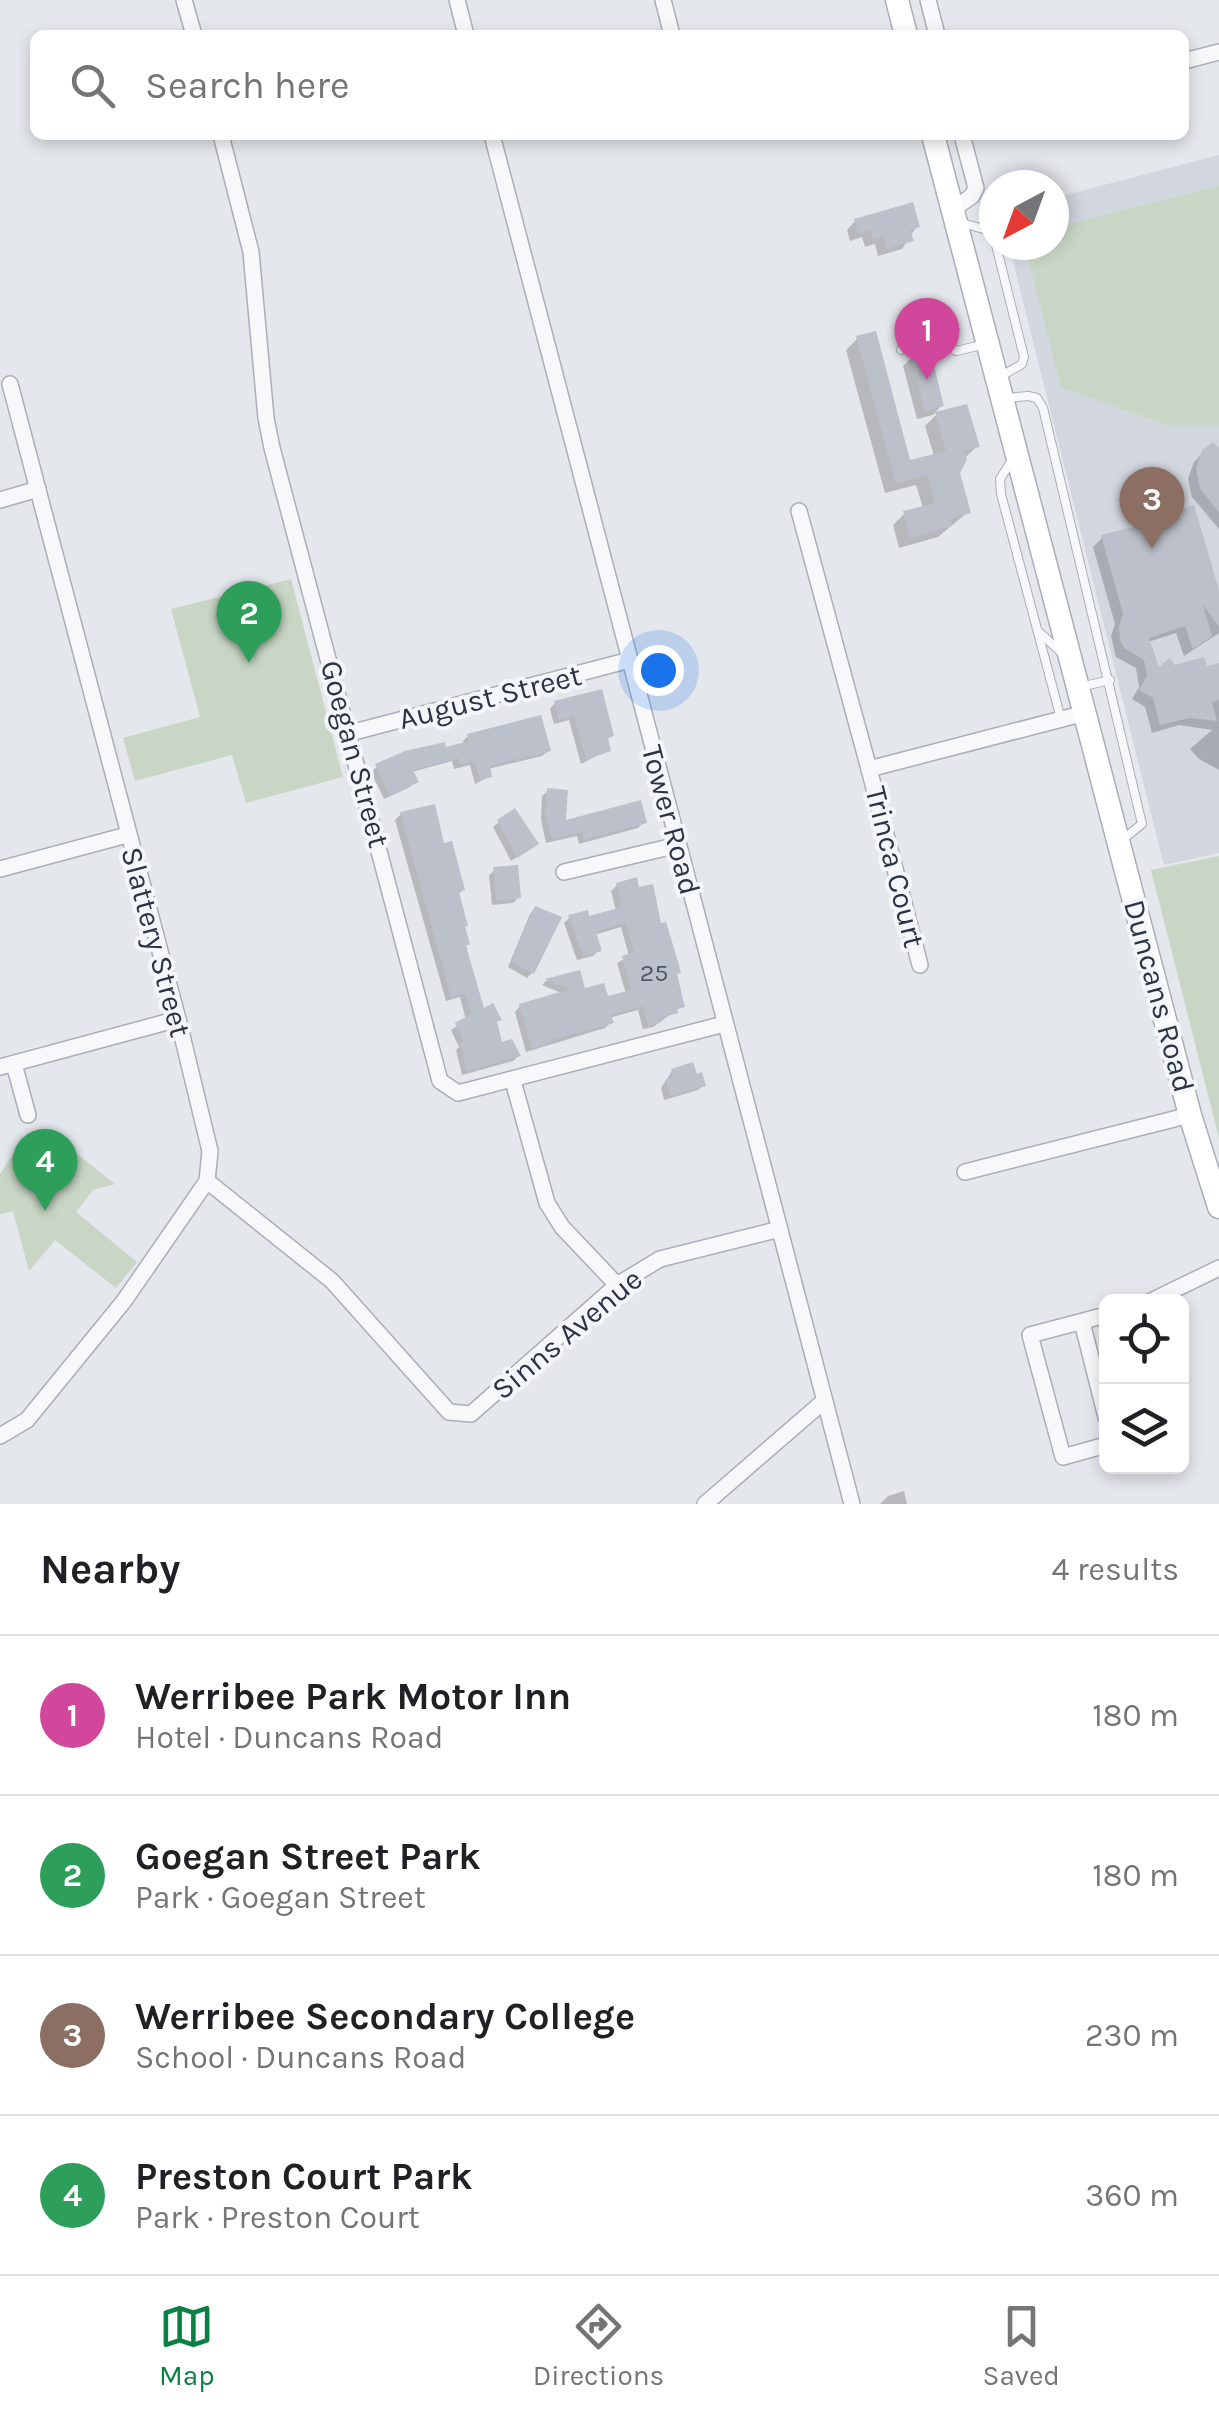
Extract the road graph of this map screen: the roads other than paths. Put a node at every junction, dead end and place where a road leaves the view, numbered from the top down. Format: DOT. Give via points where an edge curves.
graph roads {
  1 [pos="184,0"];
  2 [pos="457,0"];
  3 [pos="663,0"];
  4 [pos="897,0"];
  5 [pos="928,0"];
  6 [pos="193,30"];
  7 [pos="465,30"];
  8 [pos="671,30"];
  9 [pos="905,30"];
  10 [pos="936,30"];
  11 [pos="1219,52"];
  12 [pos="1189,61"];
  13 [pos="222,140"];
  14 [pos="493,140"];
  15 [pos="933,140"];
  16 [pos="963,140"];
  17 [pos="954,216"];
  18 [pos="979,227"];
  19 [pos="1000,260"];
  20 [pos="930,308"];
  21 [pos="940,338"];
  22 [pos="987,344"];
  23 [pos="902,350"];
  24 [pos="10,384"];
  25 [pos="999,389"];
  26 [pos="1017,454"];
  27 [pos="38,489"];
  28 [pos="0,500"];
  29 [pos="799,511"];
  30 [pos="1035,624"];
  31 [pos="630,660"];
  32 [pos="1071,660"];
  33 [pos="1110,680"];
  34 [pos="1078,688"];
  35 [pos="1085,713"];
  36 [pos="1061,719"];
  37 [pos="350,733"];
  38 [pos="870,769"];
  39 [pos="127,835"];
  40 [pos="1119,843"];
  41 [pos="678,845"];
  42 [pos="0,869"];
  43 [pos="564,872"];
  44 [pos="920,965"];
  45 [pos="178,1018"];
  46 [pos="724,1024"];
  47 [pos="7,1065"];
  48 [pos="513,1081"];
  49 [pos="28,1115"];
  50 [pos="1190,1115"];
  51 [pos="965,1172"];
  52 [pos="207,1180"];
  53 [pos="1219,1206"];
  54 [pos="780,1228"];
  55 [pos="1219,1268"];
  56 [pos="617,1285"];
  57 [pos="1165,1294"];
  58 [pos="1099,1316"];
  59 [pos="1082,1322"];
  60 [pos="1099,1389"];
  61 [pos="824,1401"];
  62 [pos="0,1436"];
  63 [pos="1099,1447"];
  64 [pos="706,1504"];
  65 [pos="852,1504"];
  1 -- 6 [label="street"];
  2 -- 7 [label="street"];
  3 -- 8 [label="street"];
  4 -- 9 [label="main road"];
  5 -- 10 [label="street"];
  11 -- 12 [label="street"];
  13 -- 37 [label="street, Goegan Street" via="251,252 272,448"];
  14 -- 31 [label="street, Tower Road"];
  15 -- 17 [label="main road, Duncans Road"];
  16 -- 17 [label="street" via="976,188"];
  17 -- 18 [label="lane"];
  17 -- 22 [label="main road, Duncans Road"];
  19 -- 25 [label="lane" via="1024,357"];
  20 -- 21 [label="lane"];
  21 -- 22 [label="lane" via="956,351"];
  21 -- 23 [label="lane"];
  22 -- 25 [label="main road, Duncans Road"];
  24 -- 27 [label="street, Slattery Street"];
  25 -- 26 [label="main road, Duncans Road"];
  25 -- 33 [label="lane" via="1037,398 1043,408"];
  26 -- 30 [label="lane" via="1000,486"];
  26 -- 32 [label="main road, Duncans Road"];
  27 -- 28 [label="street"];
  27 -- 39 [label="street, Slattery Street"];
  29 -- 38 [label="street, Trinca Court"];
  30 -- 32 [label="lane"];
  30 -- 36 [label="lane"];
  31 -- 37 [label="street, August Street"];
  31 -- 41 [label="street, Tower Road"];
  32 -- 34 [label="main road, Duncans Road"];
  33 -- 34 [label="lane"];
  33 -- 40 [label="lane" via="1142,824"];
  34 -- 35 [label="main road, Duncans Road"];
  35 -- 36 [label="street"];
  35 -- 40 [label="main road, Duncans Road"];
  36 -- 38 [label="street"];
  37 -- 48 [label="street, Goegan Street" via="440,1081 458,1094"];
  38 -- 44 [label="street, Trinca Court"];
  39 -- 42 [label="street"];
  39 -- 45 [label="street, Slattery Street"];
  40 -- 50 [label="main road, Duncans Road"];
  41 -- 43 [label="street"];
  41 -- 46 [label="street, Tower Road"];
  45 -- 47 [label="street"];
  45 -- 52 [label="street, Slattery Street" via="210,1152"];
  46 -- 48 [label="street, Goegan Street"];
  46 -- 54 [label="street, Tower Road"];
  47 -- 49 [label="street"];
  48 -- 56 [label="street" via="547,1203"];
  50 -- 51 [label="street"];
  50 -- 53 [label="main road, Duncans Road"];
  52 -- 56 [label="street, Sinns Avenue" via="332,1281 449,1412 471,1414"];
  52 -- 62 [label="street" via="124,1301 26,1420"];
  54 -- 56 [label="street, Sinns Avenue" via="660,1259"];
  54 -- 61 [label="street, Tower Road"];
  55 -- 57 [label="street"];
  58 -- 59 [label="street"];
  59 -- 60 [label="street"];
  59 -- 63 [label="street" via="1030,1335 1063,1456"];
  61 -- 64 [label="street"];
  61 -- 65 [label="street, Tower Road"];
}
